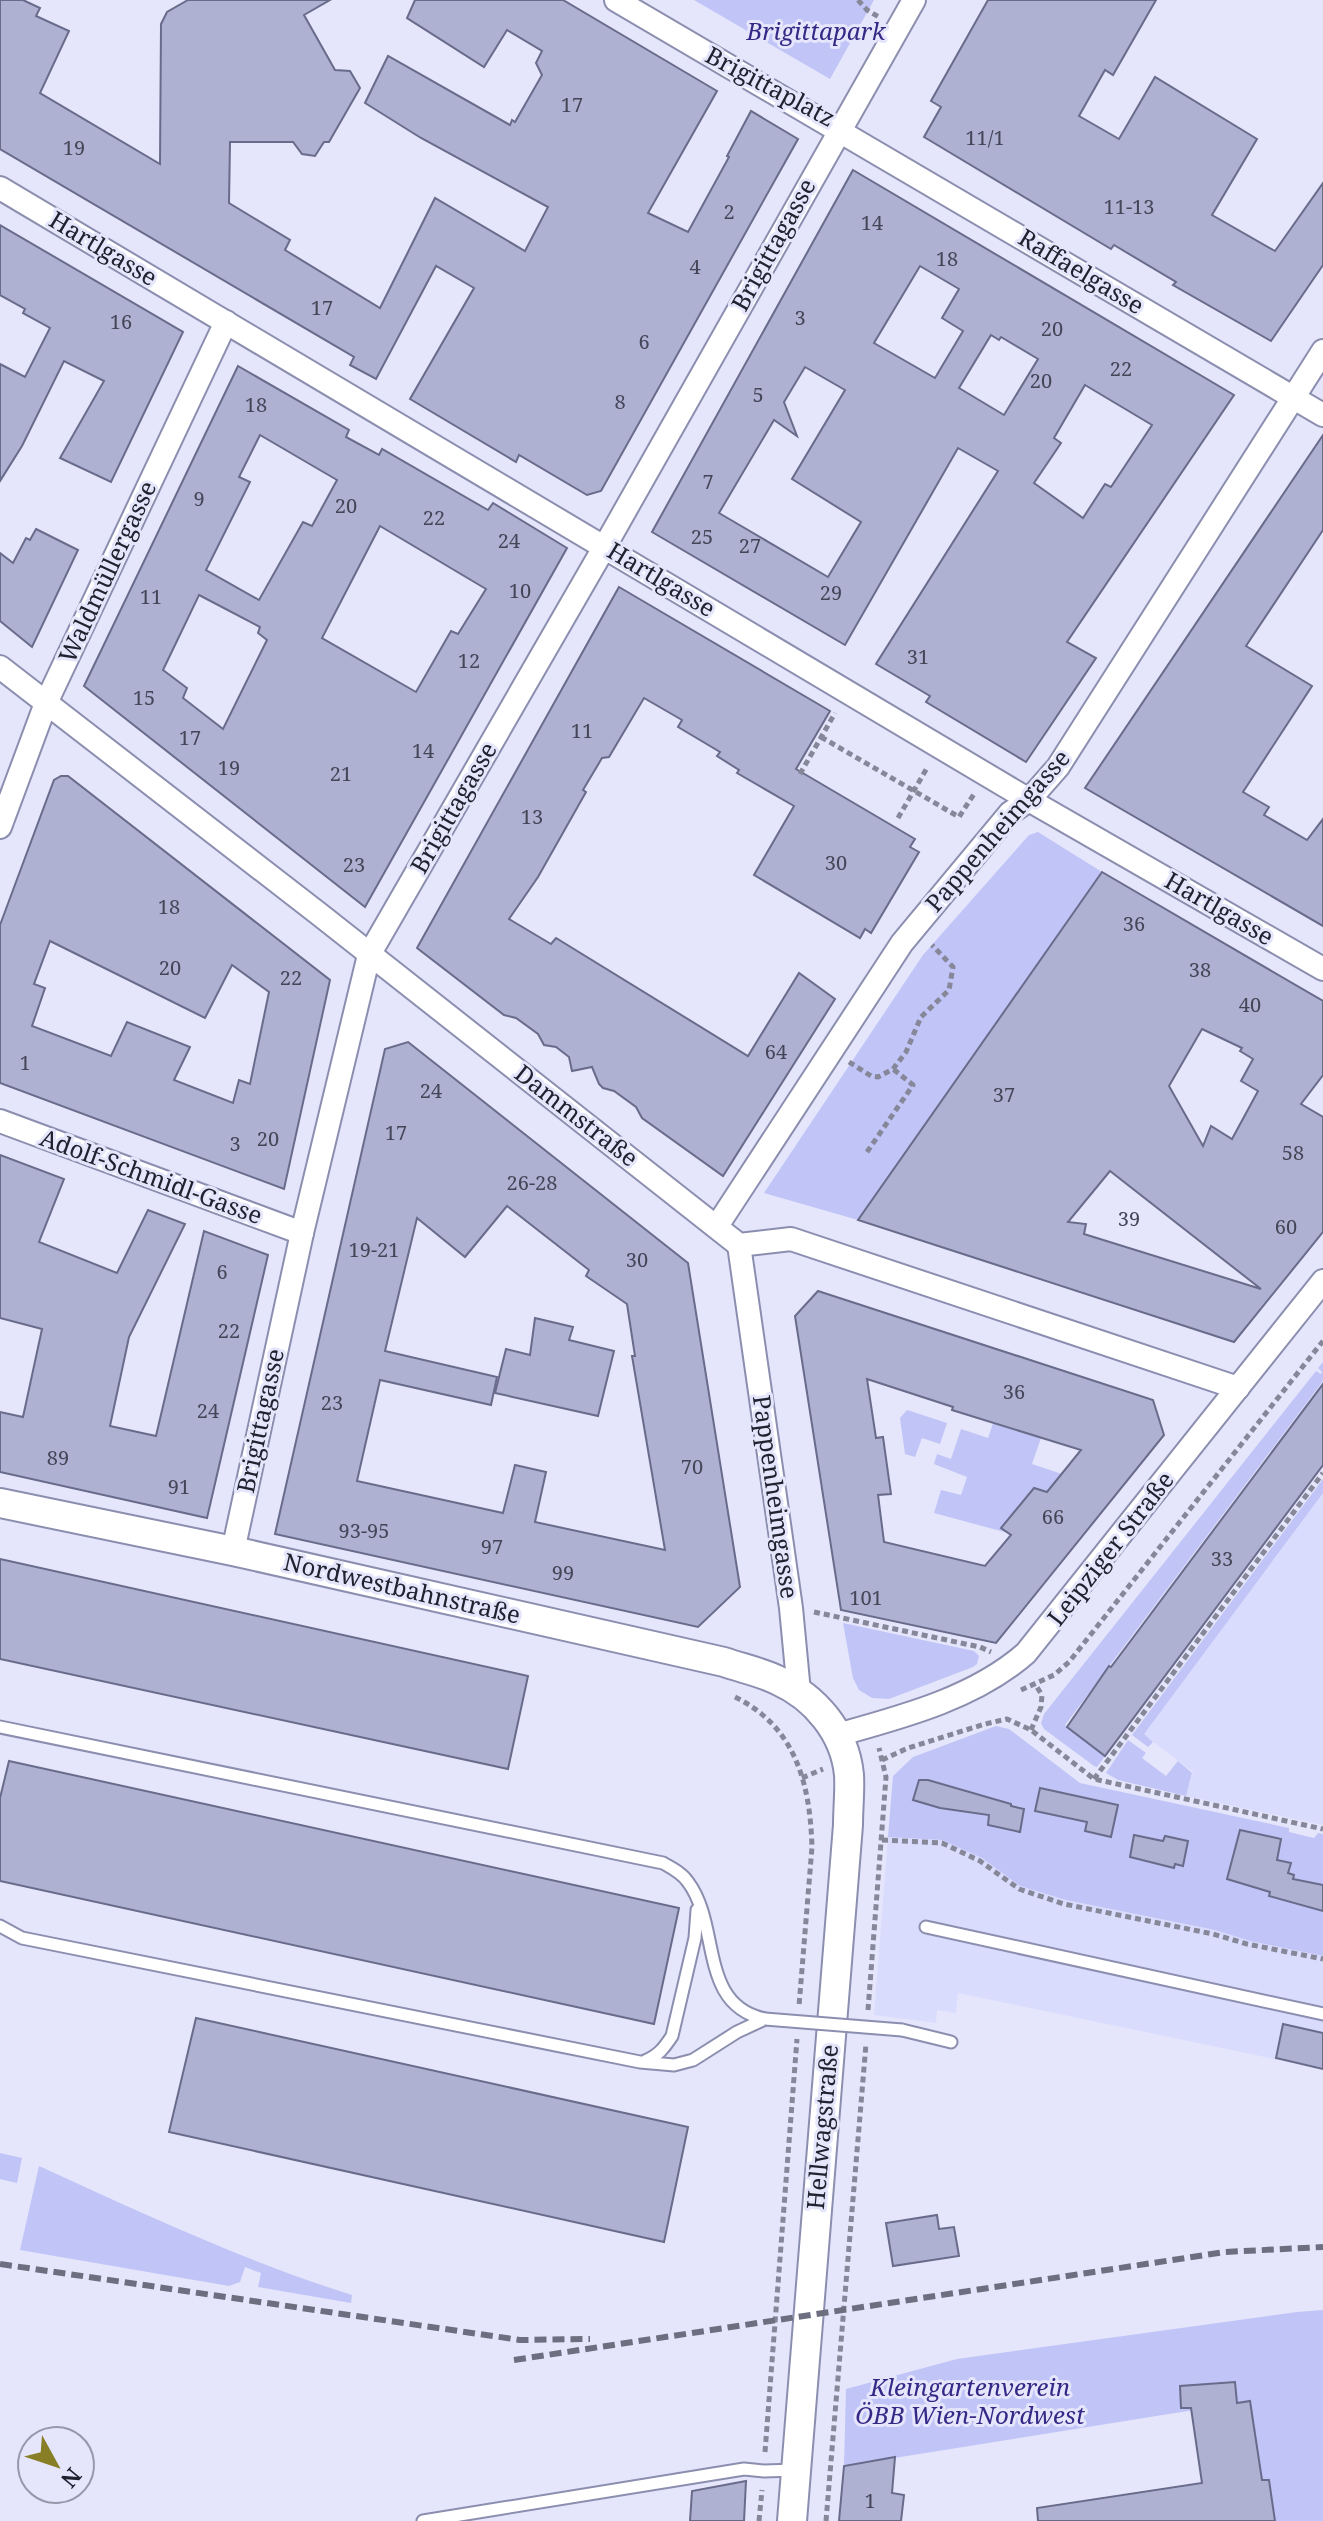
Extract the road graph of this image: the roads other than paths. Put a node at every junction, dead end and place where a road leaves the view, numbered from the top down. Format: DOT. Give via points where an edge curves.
graph roads {
  1 [pos="616,0"];
  2 [pos="914,0"];
  3 [pos="839,129"];
  4 [pos="0,188"];
  5 [pos="226,322"];
  6 [pos="1323,351"];
  7 [pos="1292,396"];
  8 [pos="1323,415"];
  9 [pos="605,546"];
  10 [pos="0,667"];
  11 [pos="46,703"];
  12 [pos="1029,800"];
  13 [pos="0,827"];
  14 [pos="369,955"];
  15 [pos="1323,969"];
  16 [pos="0,1121"];
  17 [pos="717,1226"];
  18 [pos="302,1233"];
  19 [pos="739,1245"];
  20 [pos="1323,1281"];
  21 [pos="1238,1388"];
  22 [pos="0,1503"];
  23 [pos="233,1551"];
  24 [pos="799,1692"];
  25 [pos="0,1727"];
  26 [pos="837,1735"];
  27 [pos="696,1897"];
  28 [pos="0,1926"];
  29 [pos="926,1927"];
  30 [pos="1323,2014"];
  31 [pos="765,2019"];
  32 [pos="951,2042"];
  33 [pos="640,2062"];
  34 [pos="796,2470"];
  35 [pos="423,2521"];
  36 [pos="792,2521"];
  1 -- 3 [label="street, Brigittaplatz"];
  2 -- 3 [label="street, Brigittaplatz"];
  3 -- 7 [label="street, Raffaelgasse"];
  3 -- 9 [label="street, Brigittagasse"];
  4 -- 5 [label="street, Hartlgasse"];
  5 -- 9 [label="street, Hartlgasse"];
  5 -- 11 [label="street, Waldmüllergasse"];
  6 -- 7 [label="street, Pappenheimgasse"];
  7 -- 8 [label="street, Raffaelgasse"];
  7 -- 12 [label="street, Pappenheimgasse" via="1058,767"];
  9 -- 12 [label="street, Hartlgasse"];
  9 -- 14 [label="street, Brigittagasse"];
  10 -- 11 [label="street, Dammstraße"];
  11 -- 13 [label="street, Waldmüllergasse"];
  11 -- 14 [label="street, Dammstraße"];
  12 -- 15 [label="street, Hartlgasse"];
  12 -- 17 [label="street, Pappenheimgasse" via="1010,813 902,943"];
  14 -- 17 [label="street, Dammstraße"];
  14 -- 18 [label="street, Brigittagasse"];
  16 -- 18 [label="street, Adolf-Schmidl-Gasse"];
  17 -- 19 [label="street, Dammstraße"];
  18 -- 23 [label="street, Brigittagasse"];
  19 -- 21 [label="street" via="791,1239"];
  19 -- 24 [label="street, Pappenheimgasse"];
  20 -- 21 [label="street, Leipziger Straße"];
  21 -- 26 [label="street, Leipziger Straße" via="1040,1638 1012,1666 982,1686"];
  22 -- 23 [label="street, Nordwestbahnstraße"];
  23 -- 24 [label="street, Nordwestbahnstraße" via="724,1662"];
  24 -- 26 [label="street"];
  25 -- 27 [label="lane" via="663,1863 688,1882"];
  26 -- 34 [label="street, Hellwagstraße" via="849,1776 848,1825"];
  27 -- 31 [label="lane" via="723,1991 740,2009"];
  27 -- 33 [label="lane" via="695,1938 672,2036 655,2057"];
  28 -- 33 [label="lane" via="22,1938"];
  29 -- 30 [label="lane"];
  31 -- 32 [label="lane, bridge" via="902,2030"];
  31 -- 33 [label="lane" via="693,2060 674,2065"];
  34 -- 35 [label="lane" via="744,2469"];
  34 -- 36 [label="street, Hellwagstraße"];
}
